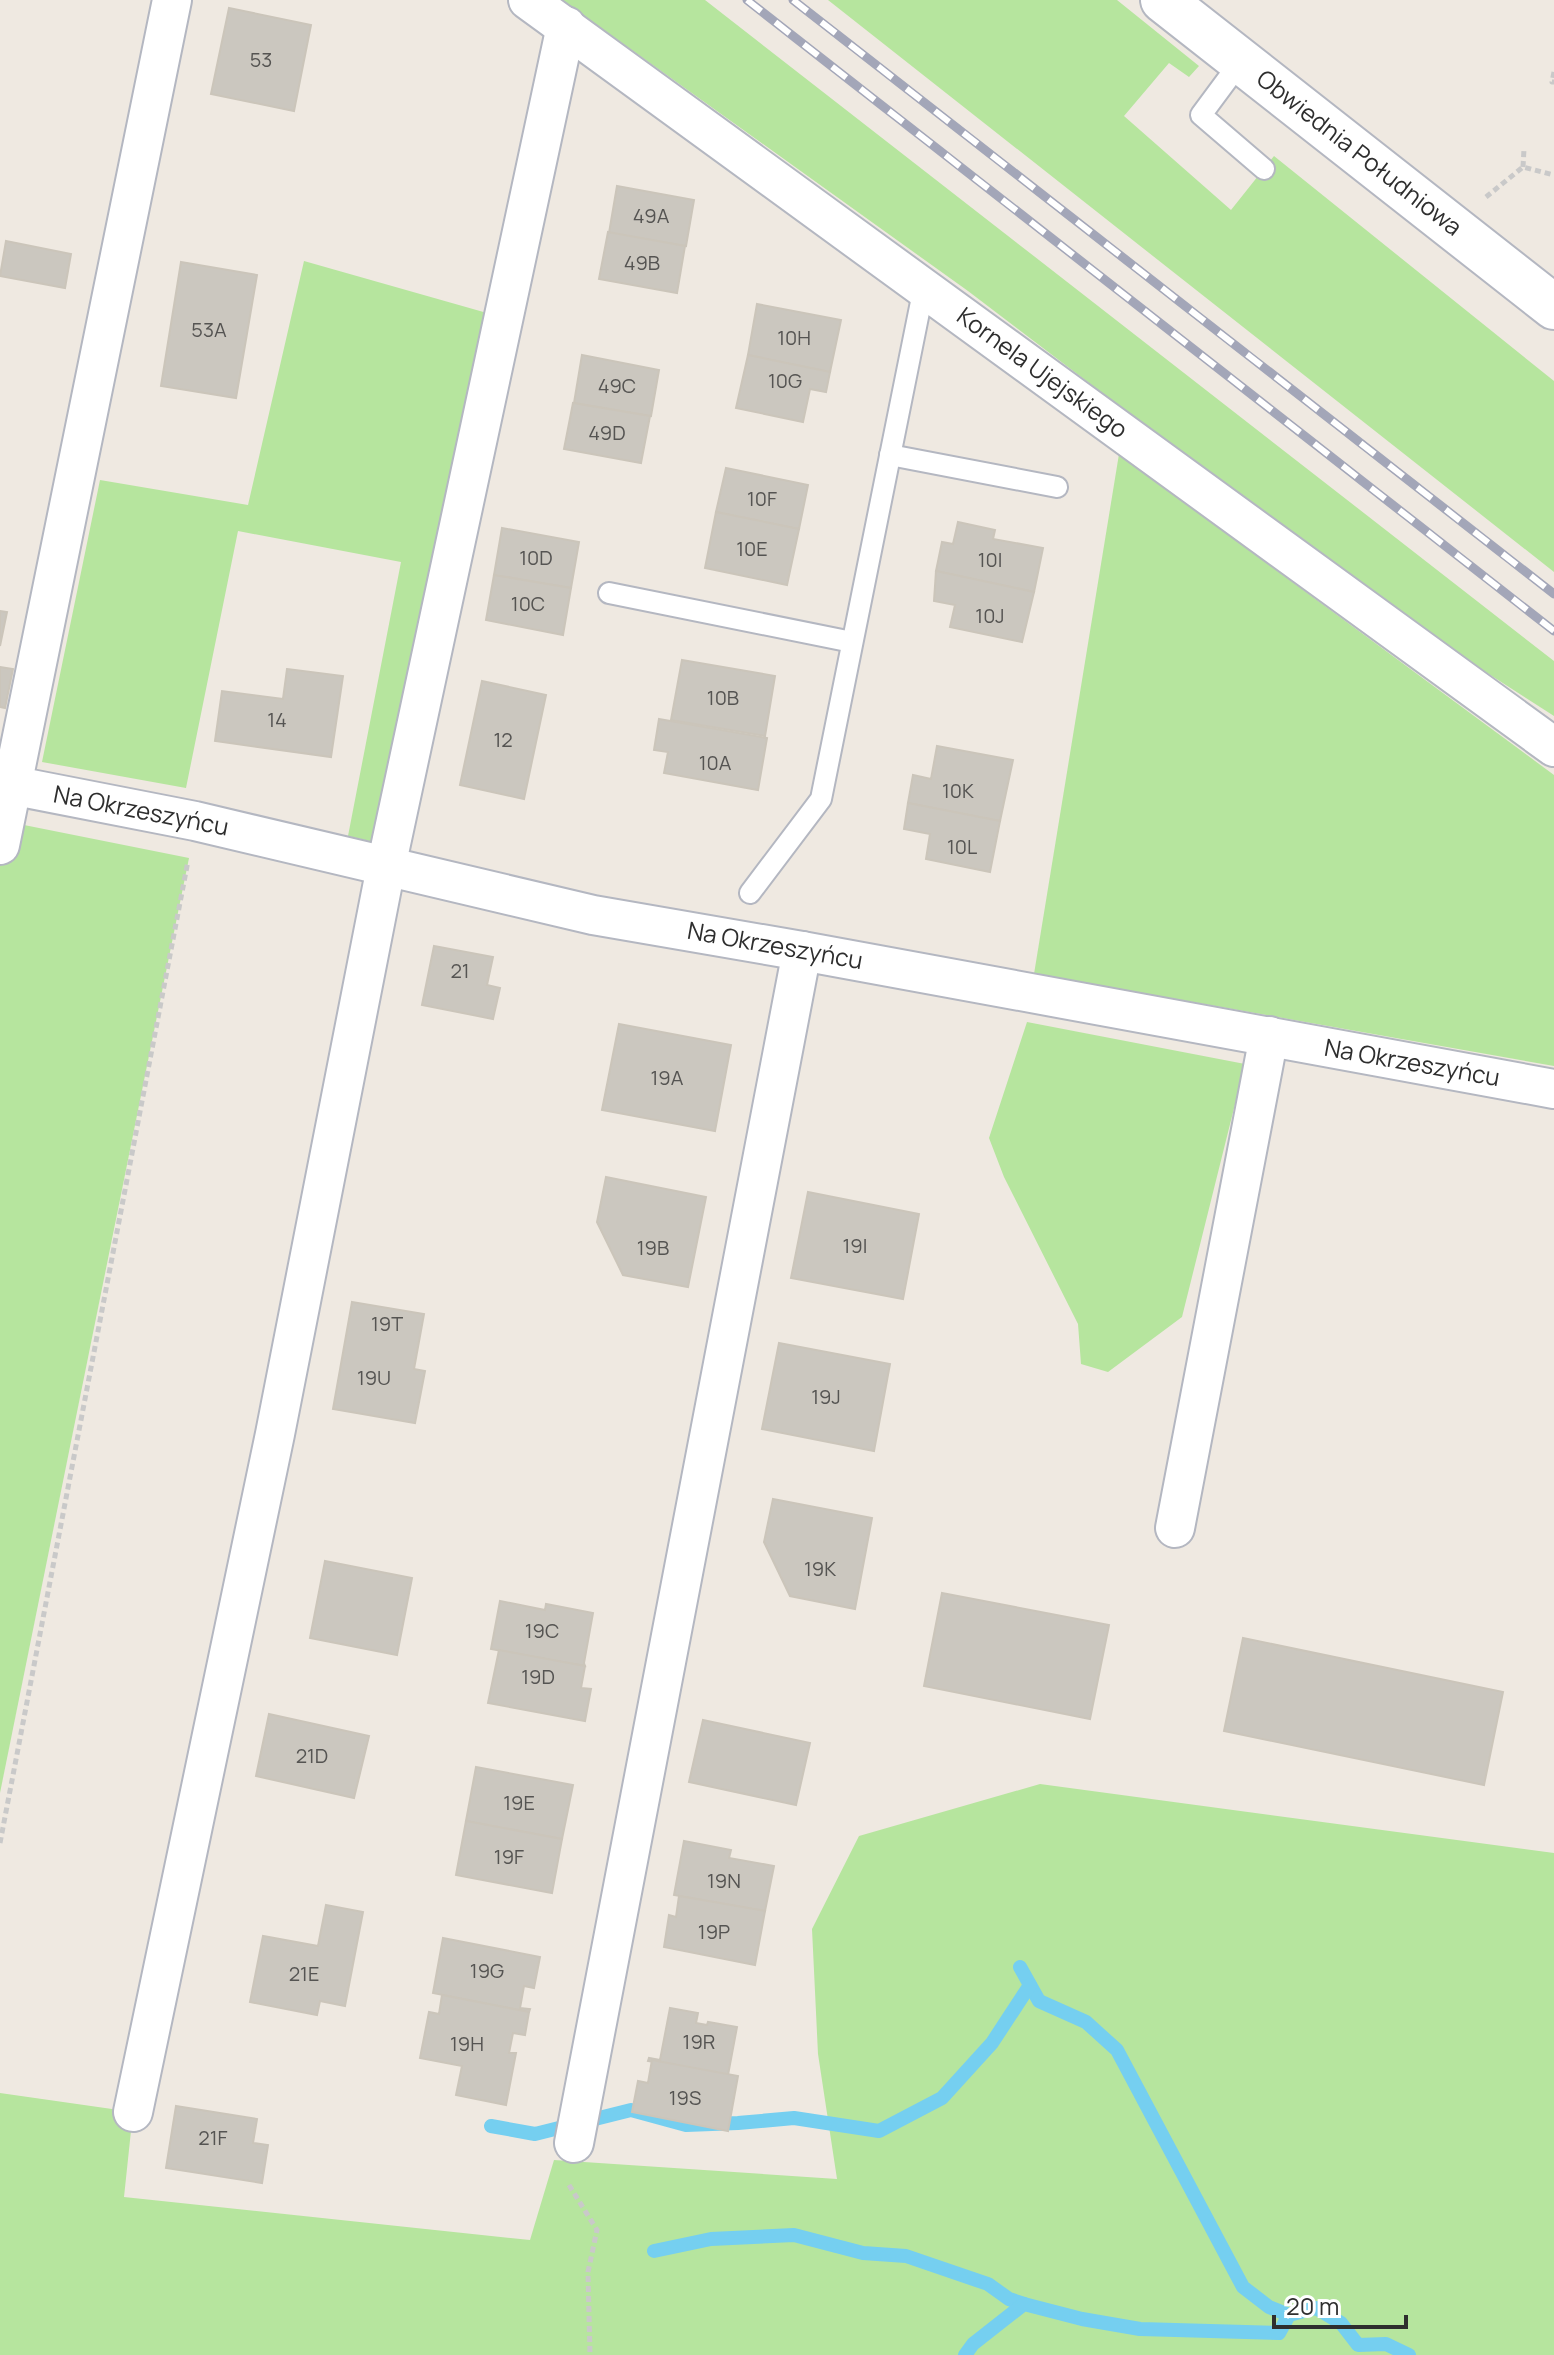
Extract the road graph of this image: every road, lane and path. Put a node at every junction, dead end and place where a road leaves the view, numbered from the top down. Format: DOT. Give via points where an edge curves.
graph roads {
  1 [pos="172,0"];
  2 [pos="528,0"];
  3 [pos="1163,0"];
  4 [pos="566,26"];
  5 [pos="1241,61"];
  6 [pos="1554,72"];
  7 [pos="1554,82"];
  8 [pos="1524,149"];
  9 [pos="1523,167"];
  10 [pos="1264,169"];
  11 [pos="1554,175"];
  12 [pos="1482,200"];
  13 [pos="924,287"];
  14 [pos="1554,307"];
  15 [pos="890,455"];
  16 [pos="1057,487"];
  17 [pos="609,593"];
  18 [pos="852,642"];
  19 [pos="1554,747"];
  20 [pos="6,784"];
  21 [pos="195,821"];
  22 [pos="0,845"];
  23 [pos="386,867"];
  24 [pos="750,893"];
  25 [pos="802,951"];
  26 [pos="1269,1036"];
  27 [pos="1554,1089"];
  28 [pos="1175,1528"];
  29 [pos="0,1843"];
  30 [pos="133,2112"];
  31 [pos="574,2143"];
  32 [pos="568,2184"];
  33 [pos="590,2355"];
  1 -- 20 [label="street"];
  2 -- 4 [label="street, Kornela Ujejskiego"];
  3 -- 5 [label="main road, Obwiednia Południowa"];
  4 -- 13 [label="street, Kornela Ujejskiego"];
  4 -- 23 [label="street"];
  5 -- 10 [label="lane" via="1201,115"];
  5 -- 14 [label="main road, Obwiednia Południowa"];
  6 -- 7 [label="path"];
  8 -- 9 [label="path"];
  9 -- 11 [label="path"];
  9 -- 12 [label="path"];
  13 -- 15 [label="lane"];
  13 -- 19 [label="street, Kornela Ujejskiego"];
  15 -- 16 [label="lane"];
  15 -- 18 [label="lane"];
  17 -- 18 [label="lane"];
  18 -- 24 [label="lane" via="821,799"];
  20 -- 21 [label="street, Na Okrzeszyńcu"];
  20 -- 22 [label="street"];
  21 -- 23 [label="street, Na Okrzeszyńcu"];
  21 -- 29 [label="path"];
  23 -- 25 [label="street, Na Okrzeszyńcu" via="593,915"];
  23 -- 30 [label="street" via="278,1419"];
  25 -- 26 [label="street, Na Okrzeszyńcu"];
  25 -- 31 [label="street"];
  26 -- 27 [label="street, Na Okrzeszyńcu"];
  26 -- 28 [label="street"];
  32 -- 33 [label="path" via="597,2230 588,2272"];
}
